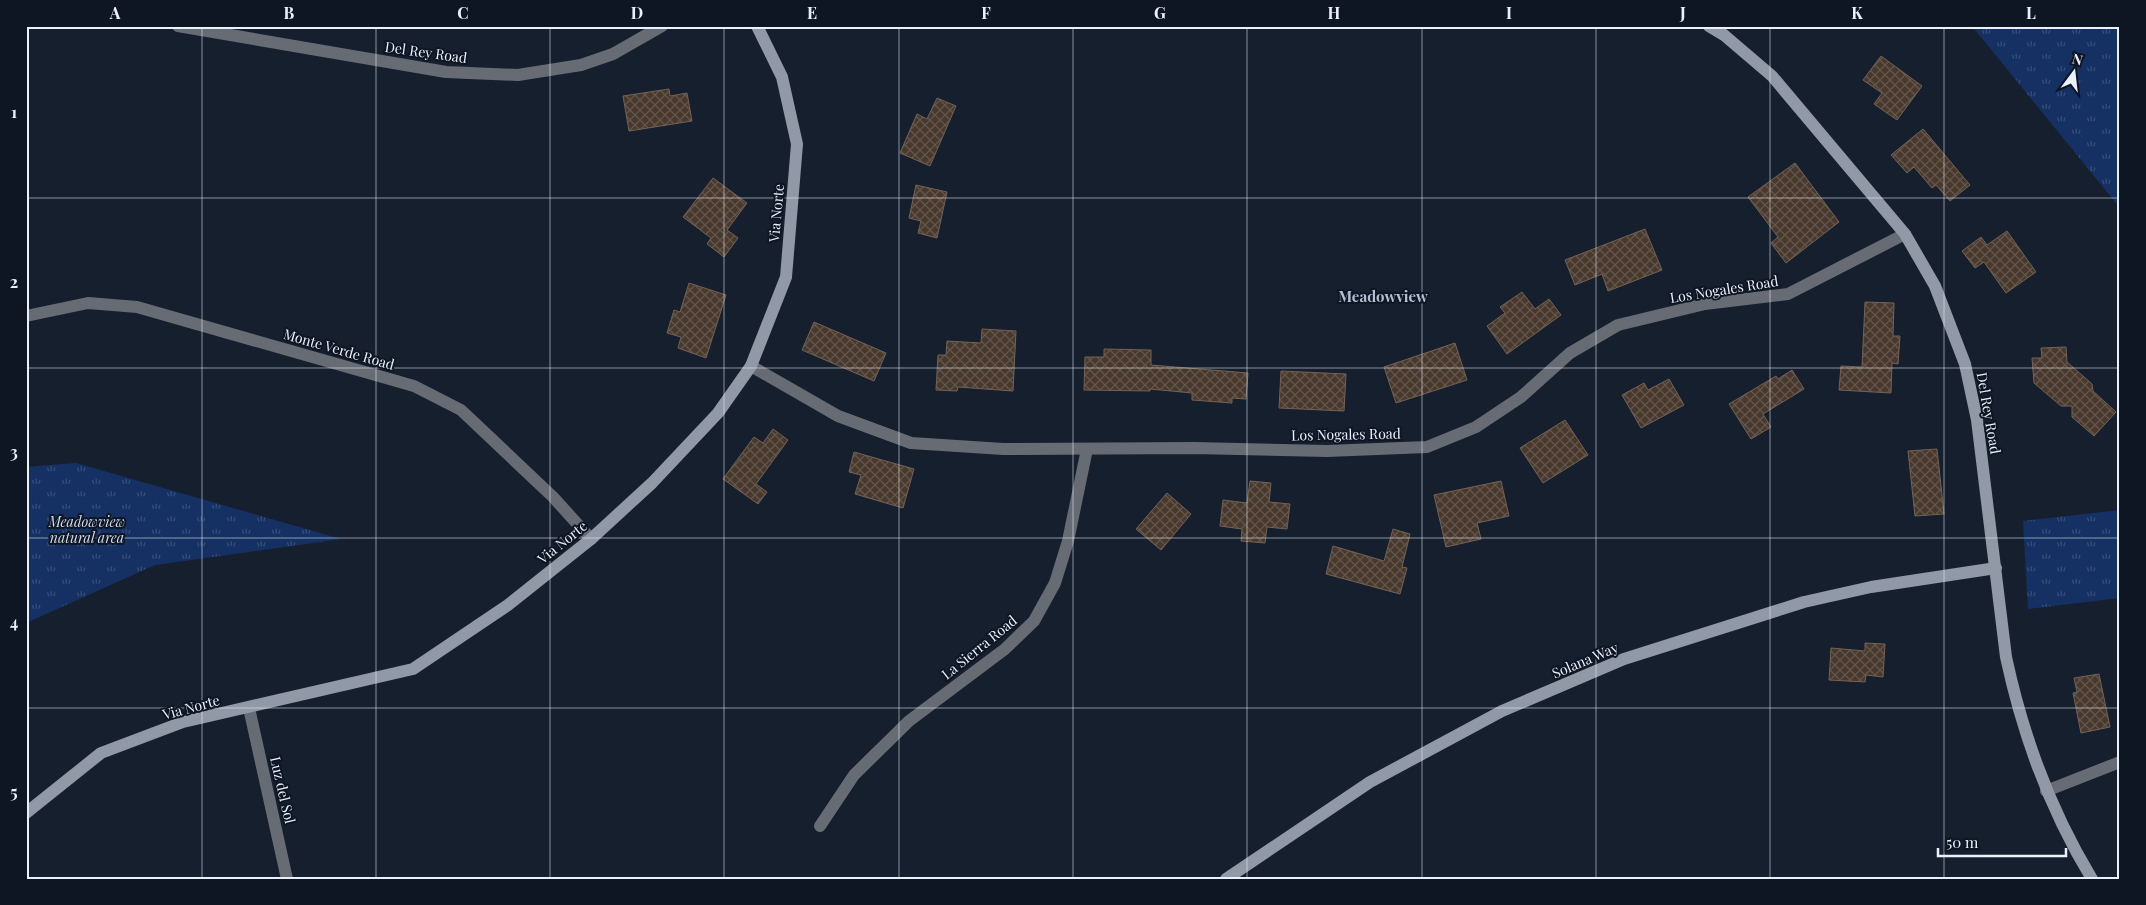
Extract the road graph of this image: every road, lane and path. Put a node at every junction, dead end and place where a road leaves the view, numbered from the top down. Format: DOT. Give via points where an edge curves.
graph roads {
  1 [pos="178,26"];
  2 [pos="662,26"];
  3 [pos="757,26"];
  4 [pos="1709,26"];
  5 [pos="1904,234"];
  6 [pos="26,316"];
  7 [pos="751,366"];
  8 [pos="1087,449"];
  9 [pos="591,539"];
  10 [pos="1996,568"];
  11 [pos="249,708"];
  12 [pos="2120,762"];
  13 [pos="2046,791"];
  14 [pos="26,813"];
  15 [pos="820,826"];
  16 [pos="287,879"];
  17 [pos="1226,879"];
  18 [pos="2092,879"];
  1 -- 2 [label="street, Del Rey Road" via="446,72 518,75 581,65 613,54"];
  3 -- 7 [label="street, Via Norte" via="782,77 797,144 786,277"];
  4 -- 5 [label="street, Del Rey Road" via="1772,76"];
  5 -- 8 [label="street, Los Nogales Road" via="1788,294 1705,304 1618,325 1570,353 1521,397 1476,427 1427,447 1327,451"];
  5 -- 10 [label="street, Del Rey Road" via="1935,286 1964,364 1977,420"];
  6 -- 9 [label="street, Monte Verde Road" via="88,303 137,307 414,386 462,410 553,497"];
  7 -- 8 [label="street, Los Nogales Road" via="838,416 911,443 1003,449"];
  7 -- 9 [label="street, Via Norte" via="718,413 652,483"];
  8 -- 15 [label="street, La Sierra Road" via="1068,541 1055,583 1034,621 1005,649 910,720 854,775"];
  9 -- 11 [label="street, Via Norte" via="508,605 413,669"];
  10 -- 13 [label="street, Del Rey Road" via="2006,657 2025,733"];
  10 -- 17 [label="street, Solana Way" via="1871,587 1804,602 1624,659 1502,711 1370,782"];
  11 -- 14 [label="street, Via Norte" via="183,722 101,752"];
  11 -- 16 [label="street, Luz del Sol"];
  12 -- 13 [label="street"];
  13 -- 18 [label="street, Del Rey Road" via="2074,850"];
}
